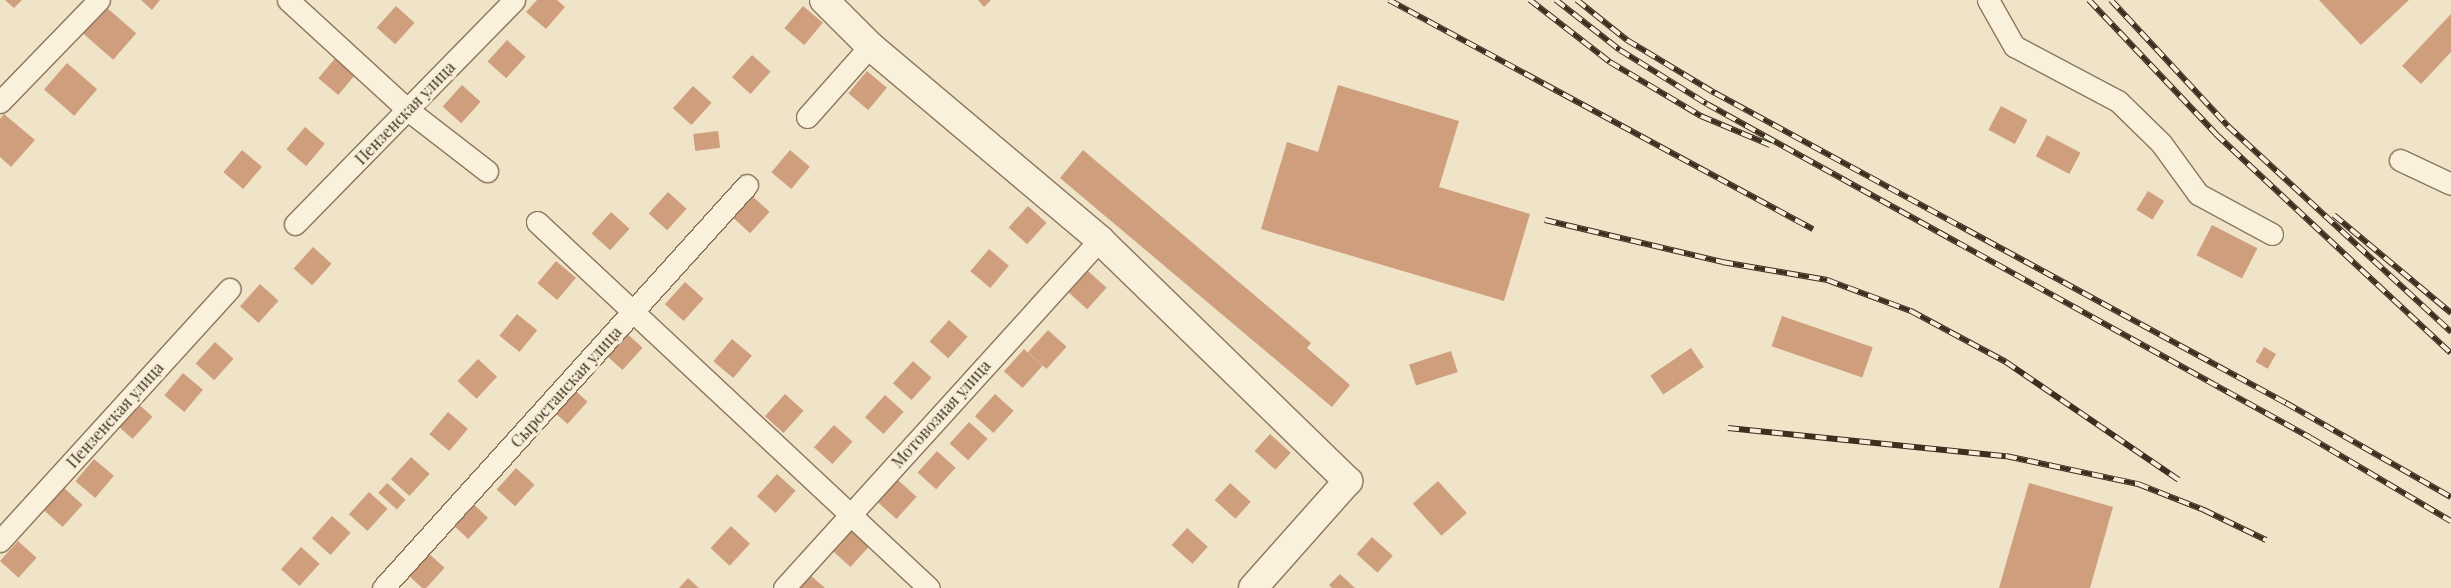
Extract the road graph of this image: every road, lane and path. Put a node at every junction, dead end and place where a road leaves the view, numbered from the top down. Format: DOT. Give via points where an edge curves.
graph roads {
  1 [pos="99,0"];
  2 [pos="288,0"];
  3 [pos="514,0"];
  4 [pos="824,0"];
  5 [pos="1988,0"];
  6 [pos="870,46"];
  7 [pos="0,102"];
  8 [pos="408,110"];
  9 [pos="807,117"];
  10 [pos="2400,160"];
  11 [pos="487,171"];
  12 [pos="2451,184"];
  13 [pos="747,185"];
  14 [pos="537,222"];
  15 [pos="295,224"];
  16 [pos="2272,234"];
  17 [pos="1100,240"];
  18 [pos="230,289"];
  19 [pos="635,311"];
  20 [pos="850,513"];
  21 [pos="0,541"];
  22 [pos="383,588"];
  23 [pos="784,588"];
  24 [pos="929,588"];
  25 [pos="1253,588"];
  1 -- 7 [label="street"];
  2 -- 8 [label="street"];
  3 -- 8 [label="street, Пензенская улица"];
  4 -- 6 [label="street"];
  5 -- 16 [label="street" via="2014,46 2118,101 2161,143 2198,194"];
  6 -- 9 [label="street"];
  6 -- 17 [label="street"];
  8 -- 11 [label="street"];
  8 -- 15 [label="street, Пензенская улица"];
  10 -- 12 [label="street"];
  13 -- 19 [label="street, Сыростанская улица"];
  14 -- 19 [label="street"];
  17 -- 20 [label="street, Мотовозная улица"];
  17 -- 25 [label="street" via="1348,481"];
  18 -- 21 [label="street, Пензенская улица"];
  19 -- 20 [label="street"];
  19 -- 22 [label="street, Сыростанская улица"];
  20 -- 23 [label="street, Мотовозная улица"];
  20 -- 24 [label="street"];
}
